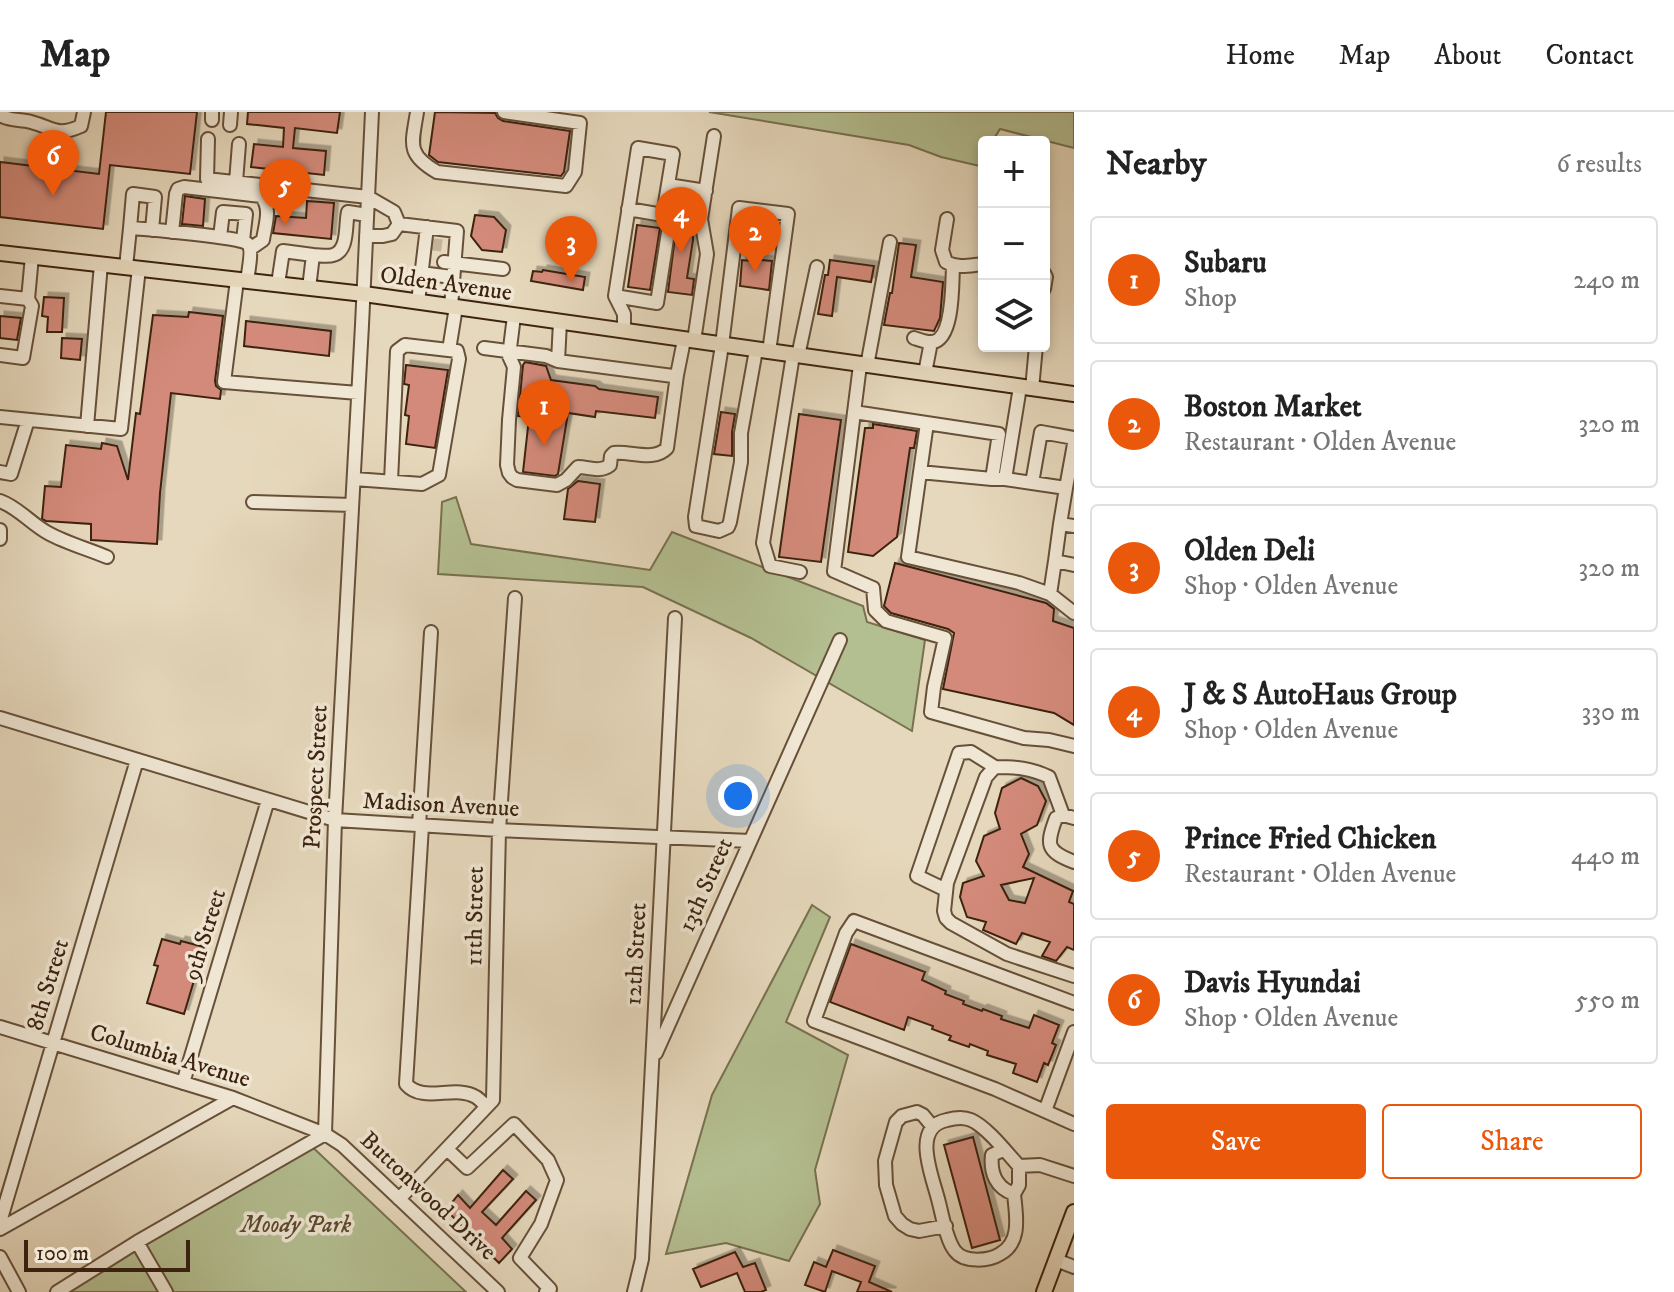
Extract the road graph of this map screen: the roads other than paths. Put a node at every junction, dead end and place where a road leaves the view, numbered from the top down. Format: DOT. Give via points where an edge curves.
graph roads {
  1 [pos="84,112"];
  2 [pos="372,112"];
  3 [pos="417,112"];
  4 [pos="504,112"];
  5 [pos="0,115"];
  6 [pos="714,136"];
  7 [pos="208,139"];
  8 [pos="239,144"];
  9 [pos="236,182"];
  10 [pos="668,185"];
  11 [pos="706,191"];
  12 [pos="225,192"];
  13 [pos="368,197"];
  14 [pos="628,209"];
  15 [pos="223,212"];
  16 [pos="367,215"];
  17 [pos="663,215"];
  18 [pos="947,219"];
  19 [pos="399,224"];
  20 [pos="427,227"];
  21 [pos="130,228"];
  22 [pos="152,230"];
  23 [pos="172,232"];
  24 [pos="366,236"];
  25 [pos="220,237"];
  26 [pos="890,242"];
  27 [pos="247,244"];
  28 [pos="0,253"];
  29 [pos="313,255"];
  30 [pos="32,256"];
  31 [pos="449,263"];
  32 [pos="101,264"];
  33 [pos="424,264"];
  34 [pos="978,265"];
  35 [pos="953,266"];
  36 [pos="817,267"];
  37 [pos="132,268"];
  38 [pos="503,269"];
  39 [pos="452,277"];
  40 [pos="242,280"];
  41 [pos="278,284"];
  42 [pos="309,288"];
  43 [pos="364,294"];
  44 [pos="0,296"];
  45 [pos="615,296"];
  46 [pos="28,299"];
  47 [pos="418,302"];
  48 [pos="453,307"];
  49 [pos="514,316"];
  50 [pos="560,322"];
  51 [pos="624,331"];
  52 [pos="914,338"];
  53 [pos="689,340"];
  54 [pos="931,342"];
  55 [pos="722,345"];
  56 [pos="484,348"];
  57 [pos="449,350"];
  58 [pos="763,351"];
  59 [pos="510,352"];
  60 [pos="1035,352"];
  61 [pos="0,355"];
  62 [pos="795,356"];
  63 [pos="558,361"];
  64 [pos="863,365"];
  65 [pos="925,373"];
  66 [pos="677,375"];
  67 [pos="1026,388"];
  68 [pos="358,393"];
  69 [pos="1074,394"];
  70 [pos="854,412"];
  71 [pos="0,417"];
  72 [pos="28,420"];
  73 [pos="927,423"];
  74 [pos="87,426"];
  75 [pos="1074,438"];
  76 [pos="1074,444"];
  77 [pos="0,472"];
  78 [pos="920,472"];
  79 [pos="354,479"];
  80 [pos="999,479"];
  81 [pos="391,481"];
  82 [pos="1032,483"];
  83 [pos="1066,488"];
  84 [pos="0,501"];
  85 [pos="253,502"];
  86 [pos="352,505"];
  87 [pos="1060,524"];
  88 [pos="1074,526"];
  89 [pos="0,530"];
  90 [pos="0,539"];
  91 [pos="107,557"];
  92 [pos="1055,561"];
  93 [pos="1074,565"];
  94 [pos="800,572"];
  95 [pos="1050,594"];
  96 [pos="515,598"];
  97 [pos="1074,613"];
  98 [pos="675,618"];
  99 [pos="431,632"];
  100 [pos="840,640"];
  101 [pos="0,718"];
  102 [pos="1074,746"];
  103 [pos="137,760"];
  104 [pos="995,767"];
  105 [pos="268,800"];
  106 [pos="1068,816"];
  107 [pos="335,820"];
  108 [pos="420,826"];
  109 [pos="499,830"];
  110 [pos="663,838"];
  111 [pos="750,841"];
  112 [pos="1074,862"];
  113 [pos="946,890"];
  114 [pos="1074,976"];
  115 [pos="1074,1003"];
  116 [pos="0,1027"];
  117 [pos="1074,1032"];
  118 [pos="53,1043"];
  119 [pos="652,1061"];
  120 [pos="183,1083"];
  121 [pos="233,1098"];
  122 [pos="486,1106"];
  123 [pos="1045,1111"];
  124 [pos="1074,1124"];
  125 [pos="932,1126"];
  126 [pos="325,1134"];
  127 [pos="447,1149"];
  128 [pos="1003,1150"];
  129 [pos="1019,1166"];
  130 [pos="1074,1176"];
  131 [pos="1014,1194"];
  132 [pos="399,1199"];
  133 [pos="1074,1212"];
  134 [pos="0,1222"];
  135 [pos="946,1226"];
  136 [pos="0,1229"];
  137 [pos="137,1242"];
  138 [pos="1064,1253"];
  139 [pos="0,1257"];
  140 [pos="1074,1267"];
  141 [pos="19,1292"];
  142 [pos="57,1292"];
  143 [pos="166,1292"];
  144 [pos="498,1292"];
  145 [pos="546,1292"];
  146 [pos="634,1292"];
  147 [pos="1044,1292"];
  1 -- 5 [label="street" via="81,126 68,132"];
  2 -- 13 [label="street, Prospect Street"];
  3 -- 4 [label="street" via="413,146 420,162 437,172 566,186 575,172 580,123"];
  6 -- 11 [label="street"];
  7 -- 9 [label="street" via="207,179"];
  8 -- 9 [label="street"];
  9 -- 13 [label="street"];
  10 -- 11 [label="street"];
  10 -- 14 [label="street" via="673,154 638,148"];
  10 -- 17 [label="street"];
  11 -- 53 [label="street" via="701,219 707,254"];
  12 -- 15 [label="street"];
  12 -- 23 [label="street" via="178,189"];
  12 -- 27 [label="street" via="266,201 263,240"];
  13 -- 16 [label="street, Prospect Street"];
  13 -- 19 [label="street" via="394,212"];
  14 -- 17 [label="street"];
  14 -- 45 [label="street"];
  15 -- 25 [label="street"];
  15 -- 27 [label="street" via="246,214"];
  16 -- 24 [label="street, Prospect Street"];
  16 -- 29 [label="street" via="348,212 340,251"];
  17 -- 45 [label="street" via="669,226 657,303"];
  18 -- 35 [label="street" via="942,250"];
  19 -- 20 [label="street"];
  19 -- 24 [label="street" via="392,234"];
  20 -- 31 [label="street" via="457,231"];
  20 -- 33 [label="street"];
  21 -- 22 [label="street"];
  21 -- 22 [label="street" via="133,194 155,197"];
  21 -- 37 [label="street"];
  22 -- 23 [label="street"];
  23 -- 25 [label="street"];
  24 -- 43 [label="street, Prospect Street"];
  25 -- 27 [label="street"];
  26 -- 64 [label="street"];
  27 -- 40 [label="street"];
  28 -- 30 [label="main road, Olden Avenue"];
  29 -- 41 [label="street" via="283,251"];
  29 -- 42 [label="street"];
  30 -- 32 [label="main road, Olden Avenue"];
  30 -- 46 [label="street"];
  31 -- 38 [label="street"];
  31 -- 39 [label="street"];
  32 -- 37 [label="main road, Olden Avenue"];
  32 -- 74 [label="street"];
  33 -- 39 [label="street"];
  33 -- 47 [label="street"];
  34 -- 35 [label="street"];
  35 -- 54 [label="street" via="946,332"];
  36 -- 62 [label="street"];
  37 -- 40 [label="main road, Olden Avenue"];
  37 -- 74 [label="street" via="121,429"];
  39 -- 48 [label="street"];
  40 -- 41 [label="main road, Olden Avenue"];
  40 -- 68 [label="street" via="224,382"];
  41 -- 42 [label="main road, Olden Avenue"];
  42 -- 43 [label="main road, Olden Avenue"];
  43 -- 47 [label="main road, Olden Avenue"];
  43 -- 68 [label="street, Prospect Street"];
  44 -- 46 [label="street"];
  45 -- 51 [label="street" via="624,314"];
  46 -- 61 [label="street" via="32,306 23,358"];
  47 -- 48 [label="main road, Olden Avenue"];
  48 -- 49 [label="main road, Olden Avenue"];
  48 -- 57 [label="street"];
  49 -- 50 [label="main road, Olden Avenue"];
  49 -- 59 [label="street"];
  50 -- 51 [label="main road, Olden Avenue"];
  50 -- 63 [label="street"];
  51 -- 53 [label="main road, Olden Avenue"];
  52 -- 54 [label="street"];
  53 -- 55 [label="main road, Olden Avenue"];
  53 -- 66 [label="street"];
  54 -- 65 [label="street"];
  55 -- 58 [label="main road, Olden Avenue"];
  55 -- 58 [label="street" via="739,208 788,214"];
  55 -- 58 [label="street" via="695,517 696,526 719,531 730,522 741,433"];
  56 -- 59 [label="street"];
  57 -- 81 [label="street" via="457,351 459,359 439,475 422,484"];
  57 -- 81 [label="street" via="405,345 397,351"];
  58 -- 62 [label="main road, Olden Avenue"];
  59 -- 63 [label="street"];
  59 -- 66 [label="street" via="514,367 507,465 517,480 557,485 578,467 604,470 614,453 664,452"];
  60 -- 67 [label="street"];
  62 -- 64 [label="main road, Olden Avenue"];
  62 -- 94 [label="street" via="763,543 770,566"];
  63 -- 66 [label="street"];
  64 -- 65 [label="main road, Olden Avenue"];
  64 -- 70 [label="street"];
  65 -- 67 [label="main road, Olden Avenue"];
  67 -- 69 [label="main road, Olden Avenue"];
  67 -- 80 [label="street"];
  68 -- 79 [label="street, Prospect Street"];
  70 -- 73 [label="street"];
  70 -- 102 [label="street" via="834,571 873,588 875,610 886,621 945,638 931,712"];
  71 -- 72 [label="street"];
  72 -- 74 [label="street"];
  72 -- 77 [label="street" via="11,474"];
  73 -- 78 [label="street"];
  73 -- 80 [label="street" via="999,434"];
  75 -- 82 [label="street" via="1041,432"];
  76 -- 83 [label="street"];
  78 -- 80 [label="street"];
  78 -- 95 [label="street" via="908,557"];
  79 -- 81 [label="street"];
  79 -- 86 [label="street, Prospect Street"];
  80 -- 82 [label="street"];
  82 -- 83 [label="street"];
  83 -- 87 [label="street"];
  84 -- 91 [label="street" via="49,533"];
  85 -- 86 [label="street"];
  86 -- 107 [label="street, Prospect Street"];
  87 -- 88 [label="street"];
  87 -- 92 [label="street"];
  89 -- 90 [label="street"];
  92 -- 93 [label="street"];
  92 -- 95 [label="street"];
  95 -- 97 [label="street"];
  96 -- 109 [label="street, 11th Street"];
  98 -- 110 [label="street, 12th Street"];
  99 -- 108 [label="street"];
  100 -- 111 [label="street, 13th Street"];
  101 -- 103 [label="street, Madison Avenue"];
  103 -- 105 [label="street, Madison Avenue"];
  103 -- 118 [label="street, 8th Street"];
  104 -- 106 [label="street" via="1023,767 1049,777"];
  104 -- 113 [label="street" via="986,777"];
  104 -- 113 [label="street" via="971,752 959,753 917,876"];
  105 -- 107 [label="street, Madison Avenue"];
  105 -- 120 [label="street, 9th Street"];
  106 -- 112 [label="street" via="1056,818 1050,844 1056,855"];
  107 -- 108 [label="street, Madison Avenue"];
  107 -- 126 [label="street, Prospect Street"];
  108 -- 109 [label="street, Madison Avenue"];
  108 -- 122 [label="street" via="406,1084 420,1093 468,1094"];
  109 -- 110 [label="street, Madison Avenue"];
  109 -- 122 [label="street, 11th Street" via="493,1100"];
  110 -- 111 [label="street, Madison Avenue"];
  110 -- 119 [label="street, 12th Street"];
  111 -- 119 [label="street, 13th Street"];
  113 -- 114 [label="street" via="944,911 951,923 1007,954"];
  115 -- 123 [label="street" via="854,921 814,1021"];
  116 -- 118 [label="street, Columbia Avenue"];
  117 -- 123 [label="street"];
  118 -- 120 [label="street, Columbia Avenue"];
  118 -- 134 [label="street, 8th Street"];
  119 -- 146 [label="street, 12th Street" via="642,1259"];
  120 -- 121 [label="street, Columbia Avenue"];
  121 -- 126 [label="street, Columbia Avenue"];
  121 -- 136 [label="street"];
  122 -- 127 [label="street"];
  123 -- 124 [label="street"];
  125 -- 128 [label="street" via="970,1119"];
  125 -- 135 [label="street" via="926,1151"];
  125 -- 135 [label="street" via="917,1112 896,1122 885,1161 886,1185 902,1224 919,1231"];
  126 -- 132 [label="street, Buttonwood Drive"];
  126 -- 137 [label="street"];
  127 -- 132 [label="street"];
  127 -- 145 [label="street" via="467,1168 514,1124 548,1160 557,1180 541,1224 520,1258 550,1289"];
  128 -- 129 [label="street"];
  128 -- 131 [label="street" via="992,1155 991,1165 997,1185"];
  129 -- 130 [label="street" via="1040,1165"];
  129 -- 131 [label="street"];
  131 -- 135 [label="street" via="1015,1238 994,1258 963,1257 955,1251"];
  132 -- 144 [label="street, Buttonwood Drive"];
  133 -- 138 [label="main road"];
  137 -- 142 [label="street"];
  137 -- 143 [label="street"];
  138 -- 140 [label="street"];
  138 -- 147 [label="main road"];
  139 -- 141 [label="street"];
}
